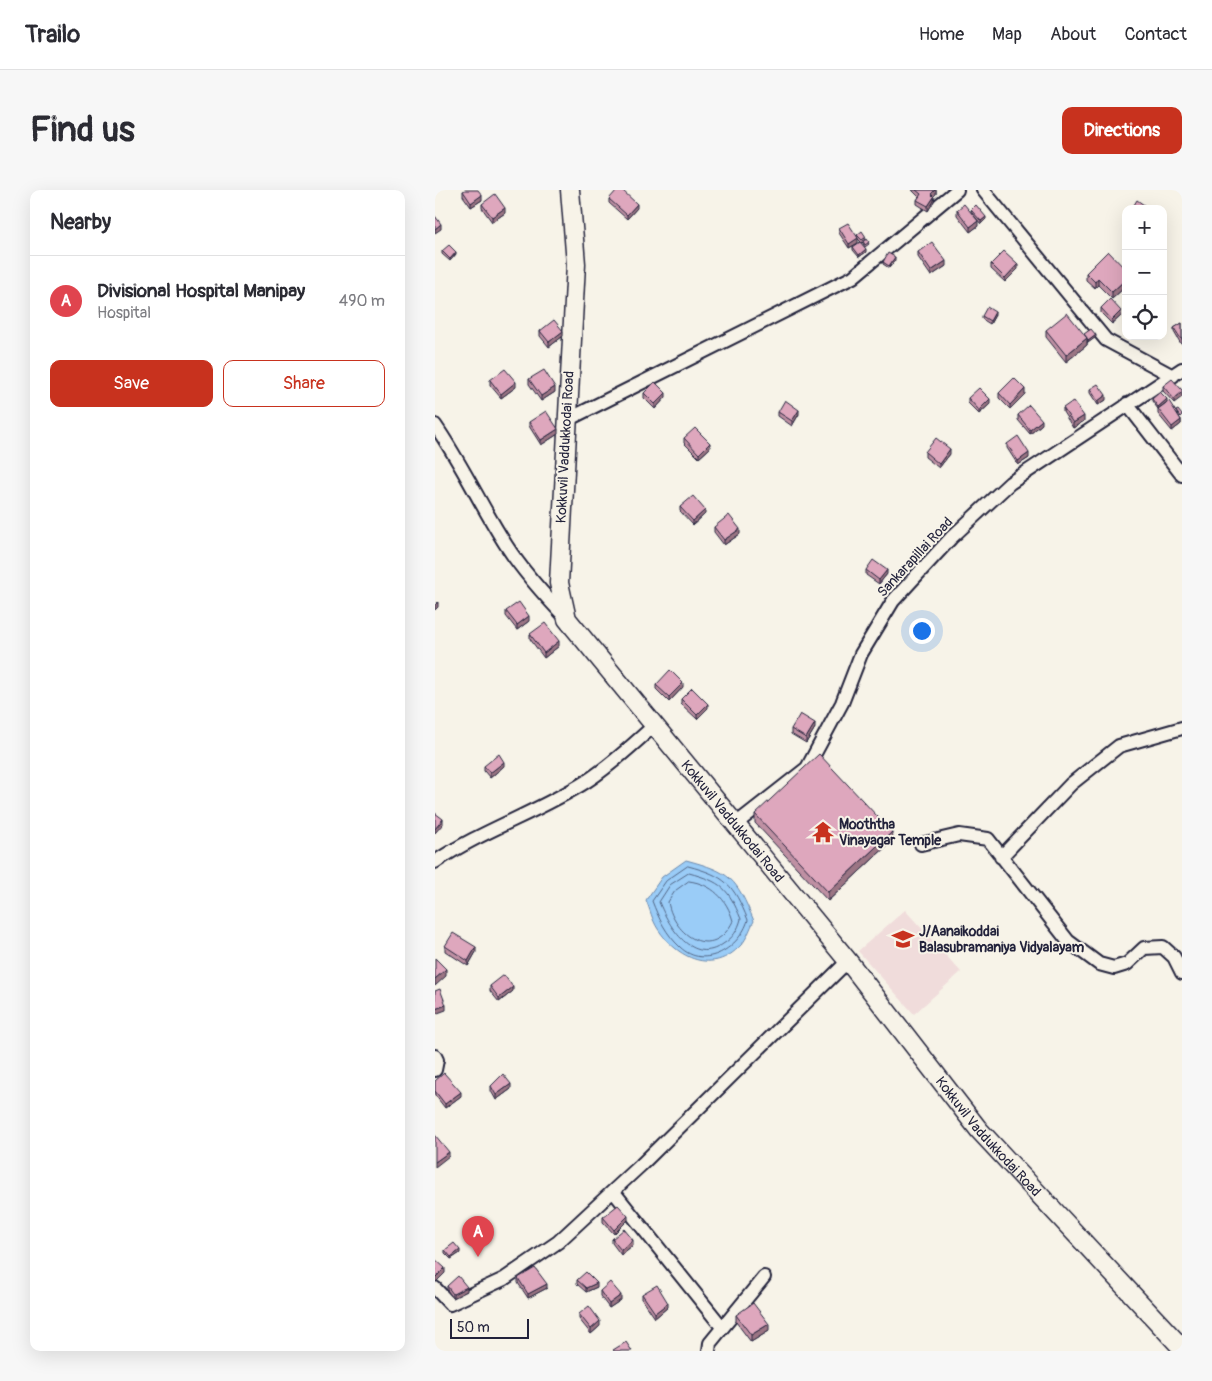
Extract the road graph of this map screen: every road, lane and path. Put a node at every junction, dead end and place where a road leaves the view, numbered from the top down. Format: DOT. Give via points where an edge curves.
graph roads {
  1 [pos="570,190"];
  2 [pos="957,190"];
  3 [pos="983,190"];
  4 [pos="1177,372"];
  5 [pos="1127,404"];
  6 [pos="567,420"];
  7 [pos="435,426"];
  8 [pos="1182,475"];
  9 [pos="567,619"];
  10 [pos="655,725"];
  11 [pos="1182,728"];
  12 [pos="737,823"];
  13 [pos="921,844"];
  14 [pos="1001,856"];
  15 [pos="435,862"];
  16 [pos="848,961"];
  17 [pos="1182,973"];
  18 [pos="435,1056"];
  19 [pos="435,1070"];
  20 [pos="613,1191"];
  21 [pos="765,1277"];
  22 [pos="435,1288"];
  23 [pos="721,1327"];
  24 [pos="1182,1348"];
  25 [pos="709,1351"];
  1 -- 6 [label="main road, Kokkuvil Vaddukkodai Road" via="576,264"];
  2 -- 6 [label="street" via="853,277"];
  3 -- 4 [label="street" via="1106,340"];
  4 -- 5 [label="street, Sankarapillai Road"];
  5 -- 8 [label="street"];
  5 -- 12 [label="street, Sankarapillai Road" via="1010,483 951,538 899,594 861,654 842,703 807,768"];
  6 -- 9 [label="main road, Kokkuvil Vaddukkodai Road" via="559,583"];
  7 -- 9 [label="street" via="506,546"];
  9 -- 10 [label="main road, Kokkuvil Vaddukkodai Road"];
  10 -- 12 [label="main road, Kokkuvil Vaddukkodai Road"];
  10 -- 15 [label="street" via="587,781 502,827 461,845"];
  11 -- 14 [label="street" via="1119,746 1071,784"];
  12 -- 16 [label="main road, Kokkuvil Vaddukkodai Road"];
  13 -- 14 [label="street" via="959,835 988,839"];
  14 -- 17 [label="street" via="1068,941 1099,964 1114,968 1127,964 1144,948 1163,947 1174,957"];
  16 -- 20 [label="street"];
  16 -- 24 [label="main road, Kokkuvil Vaddukkodai Road" via="979,1130"];
  18 -- 19 [label="street"];
  20 -- 22 [label="street" via="558,1242 504,1279 450,1304"];
  20 -- 23 [label="street"];
  21 -- 23 [label="street"];
  23 -- 25 [label="street" via="710,1342"];
}
